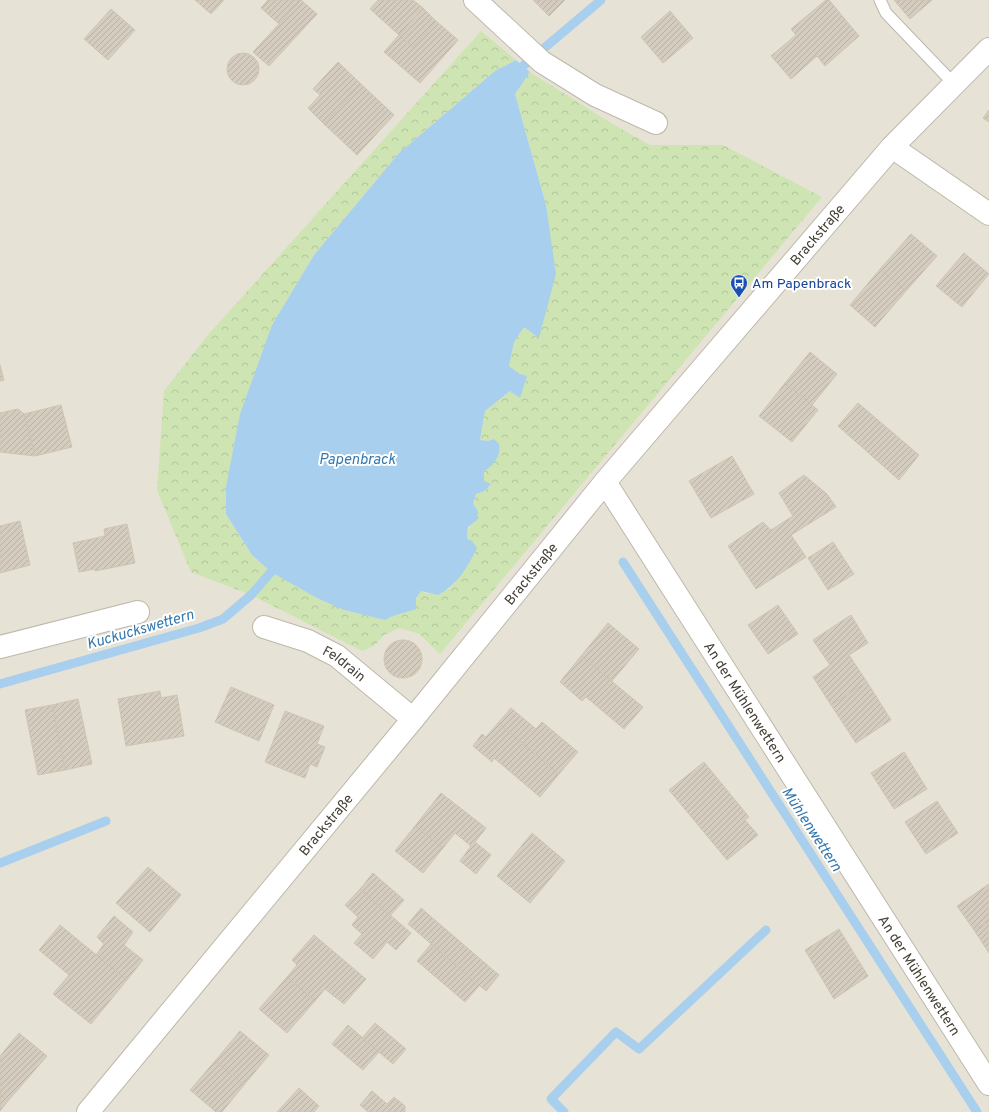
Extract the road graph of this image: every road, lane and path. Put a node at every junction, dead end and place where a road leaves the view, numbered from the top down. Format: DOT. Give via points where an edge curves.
graph roads {
  1 [pos="475,0"];
  2 [pos="880,0"];
  3 [pos="989,49"];
  4 [pos="954,84"];
  5 [pos="656,123"];
  6 [pos="892,147"];
  7 [pos="989,214"];
  8 [pos="604,482"];
  9 [pos="138,612"];
  10 [pos="264,627"];
  11 [pos="0,647"];
  12 [pos="413,719"];
  13 [pos="989,1084"];
  14 [pos="88,1112"];
  1 -- 5 [label="street" via="536,56 595,95"];
  2 -- 4 [label="lane" via="886,13"];
  3 -- 4 [label="street, Brackstraße"];
  4 -- 6 [label="street, Brackstraße"];
  6 -- 7 [label="street"];
  6 -- 8 [label="street, Brackstraße"];
  8 -- 12 [label="street, Brackstraße"];
  8 -- 13 [label="street, An der Mühlenwettern"];
  9 -- 11 [label="street"];
  10 -- 12 [label="street, Feldrain" via="308,640 337,656"];
  12 -- 14 [label="street, Brackstraße"];
}
